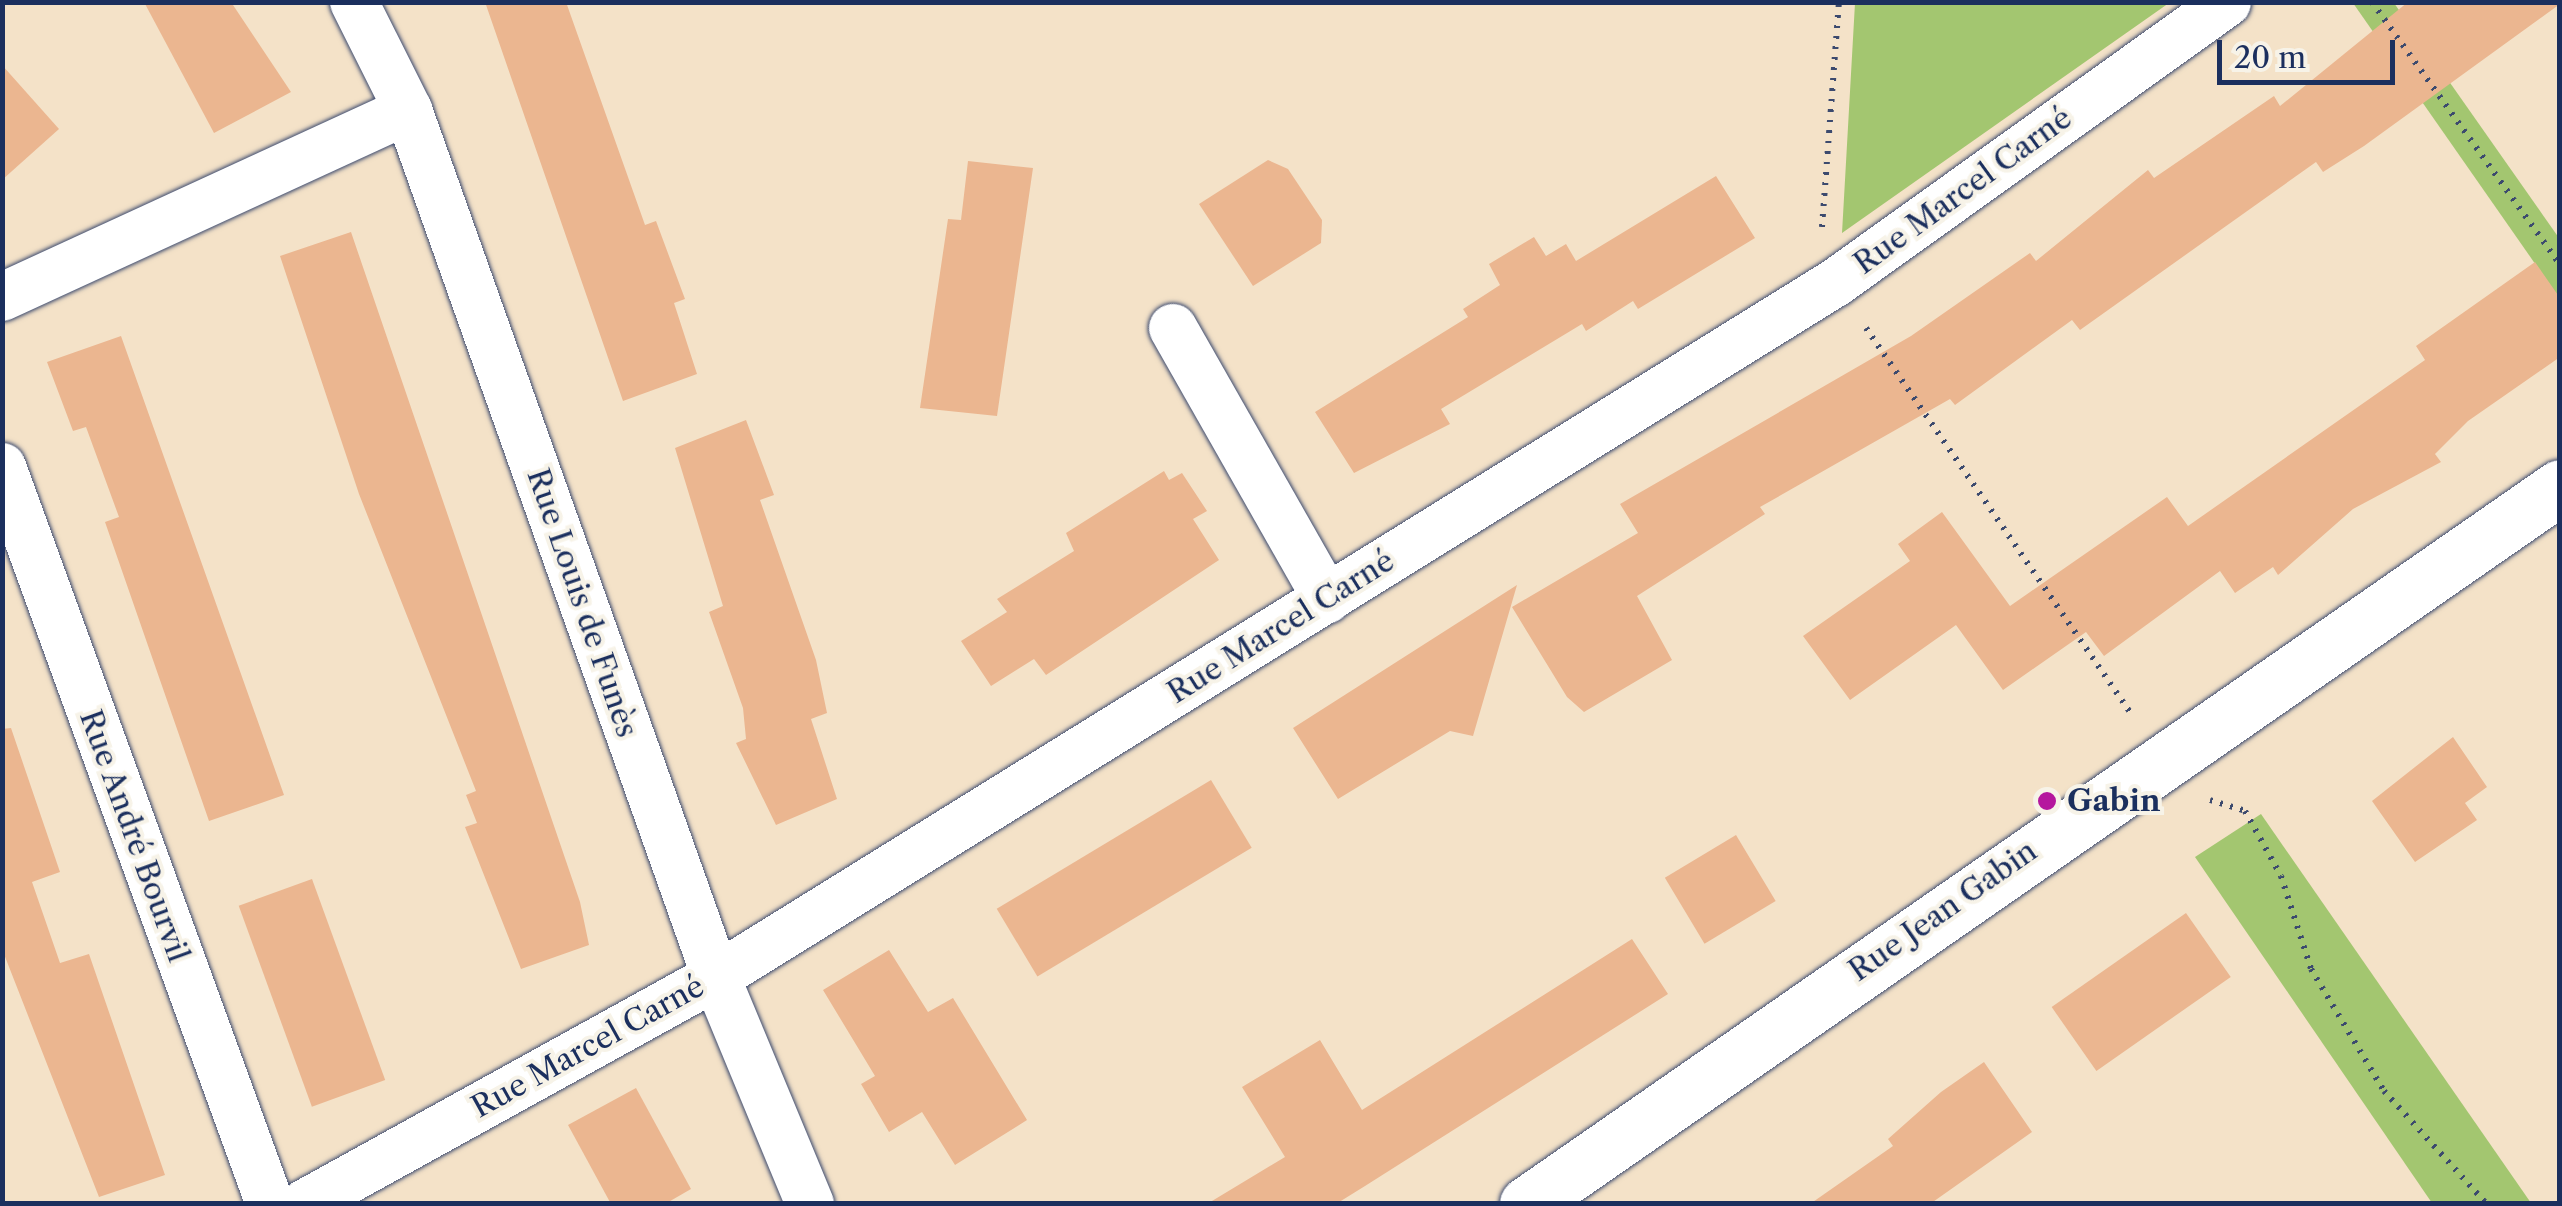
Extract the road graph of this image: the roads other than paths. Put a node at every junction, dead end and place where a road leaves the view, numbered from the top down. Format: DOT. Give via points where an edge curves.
graph roads {
  1 [pos="354,2"];
  2 [pos="2227,2"];
  3 [pos="408,110"];
  4 [pos="2,297"];
  5 [pos="1173,328"];
  6 [pos="2,467"];
  7 [pos="2560,488"];
  8 [pos="1326,599"];
  9 [pos="716,977"];
  10 [pos="270,1204"];
  11 [pos="304,1204"];
  12 [pos="810,1204"];
  13 [pos="1527,1204"];
  1 -- 3 [label="street, Rue Louis de Funès"];
  2 -- 8 [label="street, Rue Marcel Carné" via="1835,283"];
  3 -- 4 [label="street"];
  3 -- 9 [label="street, Rue Louis de Funès"];
  5 -- 8 [label="street"];
  6 -- 10 [label="street, Rue André Bourvil"];
  7 -- 13 [label="street, Rue Jean Gabin"];
  8 -- 9 [label="street, Rue Marcel Carné"];
  9 -- 11 [label="street, Rue Marcel Carné"];
  9 -- 12 [label="street, Rue Louis de Funès"];
}
